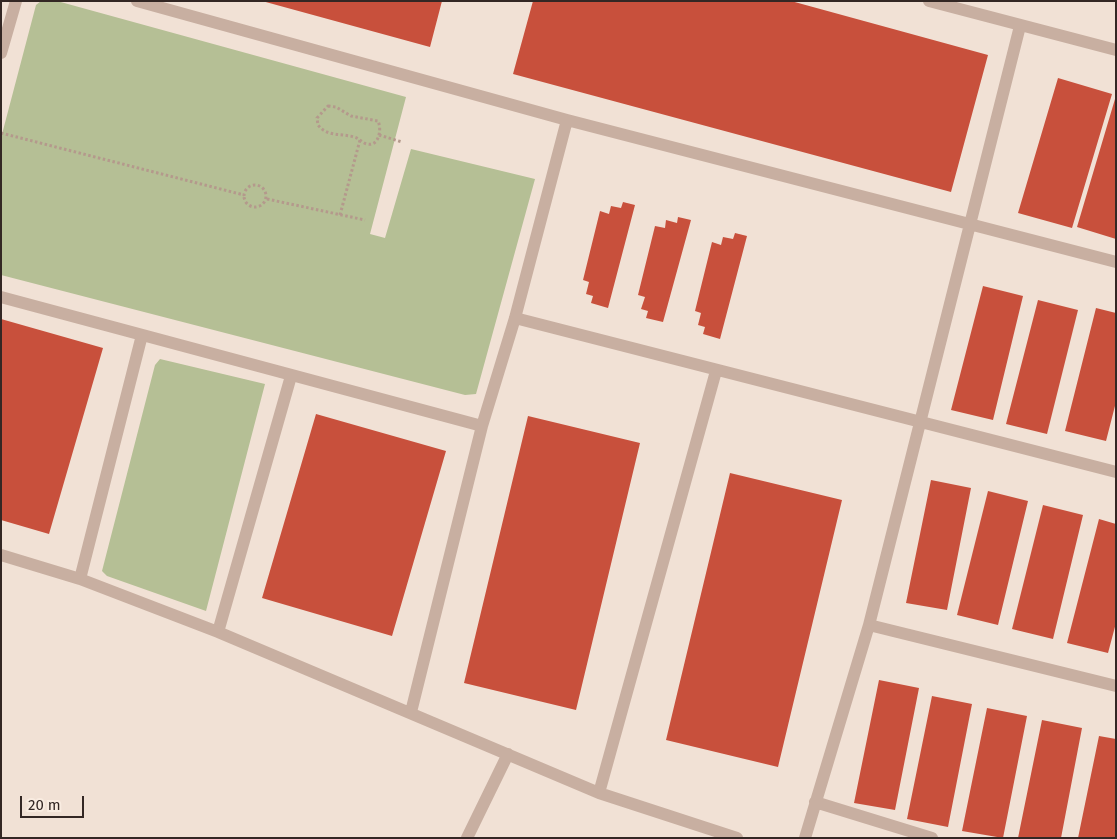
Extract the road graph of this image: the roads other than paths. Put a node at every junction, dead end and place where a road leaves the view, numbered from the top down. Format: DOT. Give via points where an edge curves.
graph roads {
  1 [pos="16,1"];
  2 [pos="137,1"];
  3 [pos="929,1"];
  4 [pos="1020,26"];
  5 [pos="1116,50"];
  6 [pos="1,53"];
  7 [pos="567,120"];
  8 [pos="971,225"];
  9 [pos="1116,262"];
  10 [pos="1,297"];
  11 [pos="514,318"];
  12 [pos="142,335"];
  13 [pos="716,370"];
  14 [pos="291,376"];
  15 [pos="922,421"];
  16 [pos="482,426"];
  17 [pos="1116,472"];
  18 [pos="1,556"];
  19 [pos="80,579"];
  20 [pos="869,625"];
  21 [pos="218,632"];
  22 [pos="1116,686"];
  23 [pos="411,712"];
  24 [pos="508,754"];
  25 [pos="599,793"];
  26 [pos="815,802"];
  27 [pos="467,838"];
  28 [pos="738,838"];
  29 [pos="804,838"];
  30 [pos="932,838"];
  1 -- 6 [label="street"];
  2 -- 7 [label="street"];
  3 -- 4 [label="street"];
  4 -- 5 [label="street"];
  4 -- 8 [label="street"];
  7 -- 8 [label="street"];
  7 -- 11 [label="street"];
  8 -- 9 [label="street"];
  8 -- 15 [label="street"];
  10 -- 12 [label="street"];
  11 -- 13 [label="street"];
  11 -- 16 [label="street"];
  12 -- 14 [label="street"];
  12 -- 19 [label="street"];
  13 -- 15 [label="street"];
  13 -- 25 [label="street"];
  14 -- 16 [label="street"];
  14 -- 21 [label="street"];
  15 -- 17 [label="street"];
  15 -- 20 [label="street"];
  16 -- 23 [label="street"];
  18 -- 19 [label="street"];
  19 -- 21 [label="street"];
  20 -- 22 [label="street"];
  20 -- 26 [label="street"];
  21 -- 23 [label="street"];
  23 -- 24 [label="street"];
  24 -- 25 [label="street"];
  24 -- 27 [label="street"];
  25 -- 28 [label="street"];
  26 -- 29 [label="street"];
  26 -- 30 [label="street"];
}
